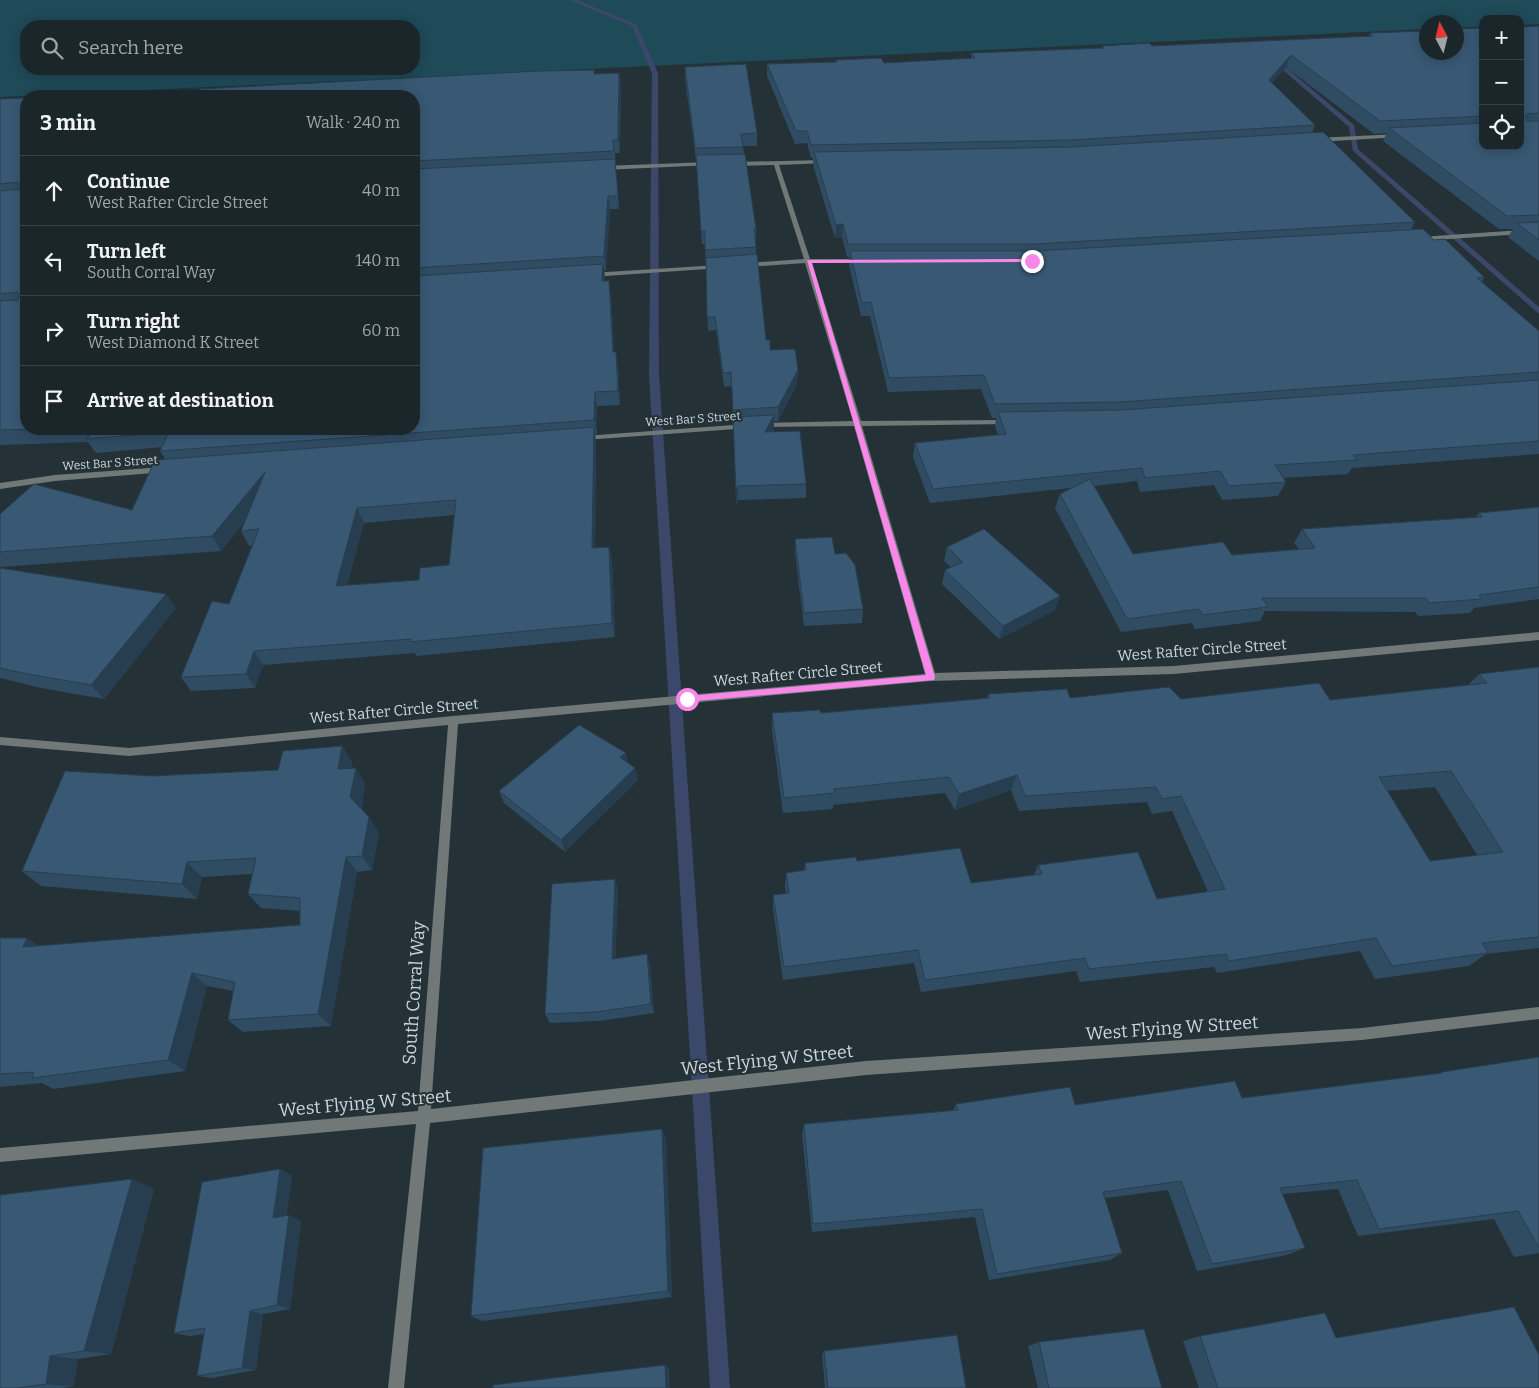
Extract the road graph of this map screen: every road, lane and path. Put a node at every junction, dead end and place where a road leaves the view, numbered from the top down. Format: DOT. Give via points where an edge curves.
graph roads {
  1 [pos="1404,136"];
  2 [pos="1308,141"];
  3 [pos="834,162"];
  4 [pos="776,163"];
  5 [pos="720,164"];
  6 [pos="730,164"];
  7 [pos="592,169"];
  8 [pos="1539,231"];
  9 [pos="1415,239"];
  10 [pos="809,261"];
  11 [pos="867,261"];
  12 [pos="730,266"];
  13 [pos="740,266"];
  14 [pos="582,275"];
  15 [pos="1017,422"];
  16 [pos="858,424"];
  17 [pos="579,439"];
  18 [pos="173,469"];
  19 [pos="0,486"];
  20 [pos="1539,636"];
  21 [pos="931,677"];
  22 [pos="453,720"];
  23 [pos="0,741"];
  24 [pos="1539,1013"];
  25 [pos="424,1116"];
  26 [pos="0,1155"];
  27 [pos="396,1388"];
  1 -- 2 [label="street"];
  3 -- 4 [label="street"];
  4 -- 6 [label="street"];
  4 -- 10 [label="street"];
  5 -- 7 [label="street"];
  8 -- 9 [label="street"];
  10 -- 11 [label="street"];
  10 -- 13 [label="street"];
  10 -- 16 [label="street"];
  12 -- 14 [label="street"];
  15 -- 16 [label="street, West Bar S Street"];
  16 -- 17 [label="street, West Bar S Street" via="766,425"];
  16 -- 21 [label="street"];
  18 -- 19 [label="street, West Bar S Street" via="55,478"];
  20 -- 21 [label="street, West Rafter Circle Street" via="1174,670"];
  21 -- 22 [label="street, West Rafter Circle Street"];
  22 -- 23 [label="street, West Rafter Circle Street" via="130,752"];
  22 -- 25 [label="street, South Corral Way"];
  24 -- 25 [label="street, West Flying W Street" via="1362,1034 866,1068"];
  25 -- 26 [label="street, West Flying W Street"];
  25 -- 27 [label="street, South Corral Way"];
}
